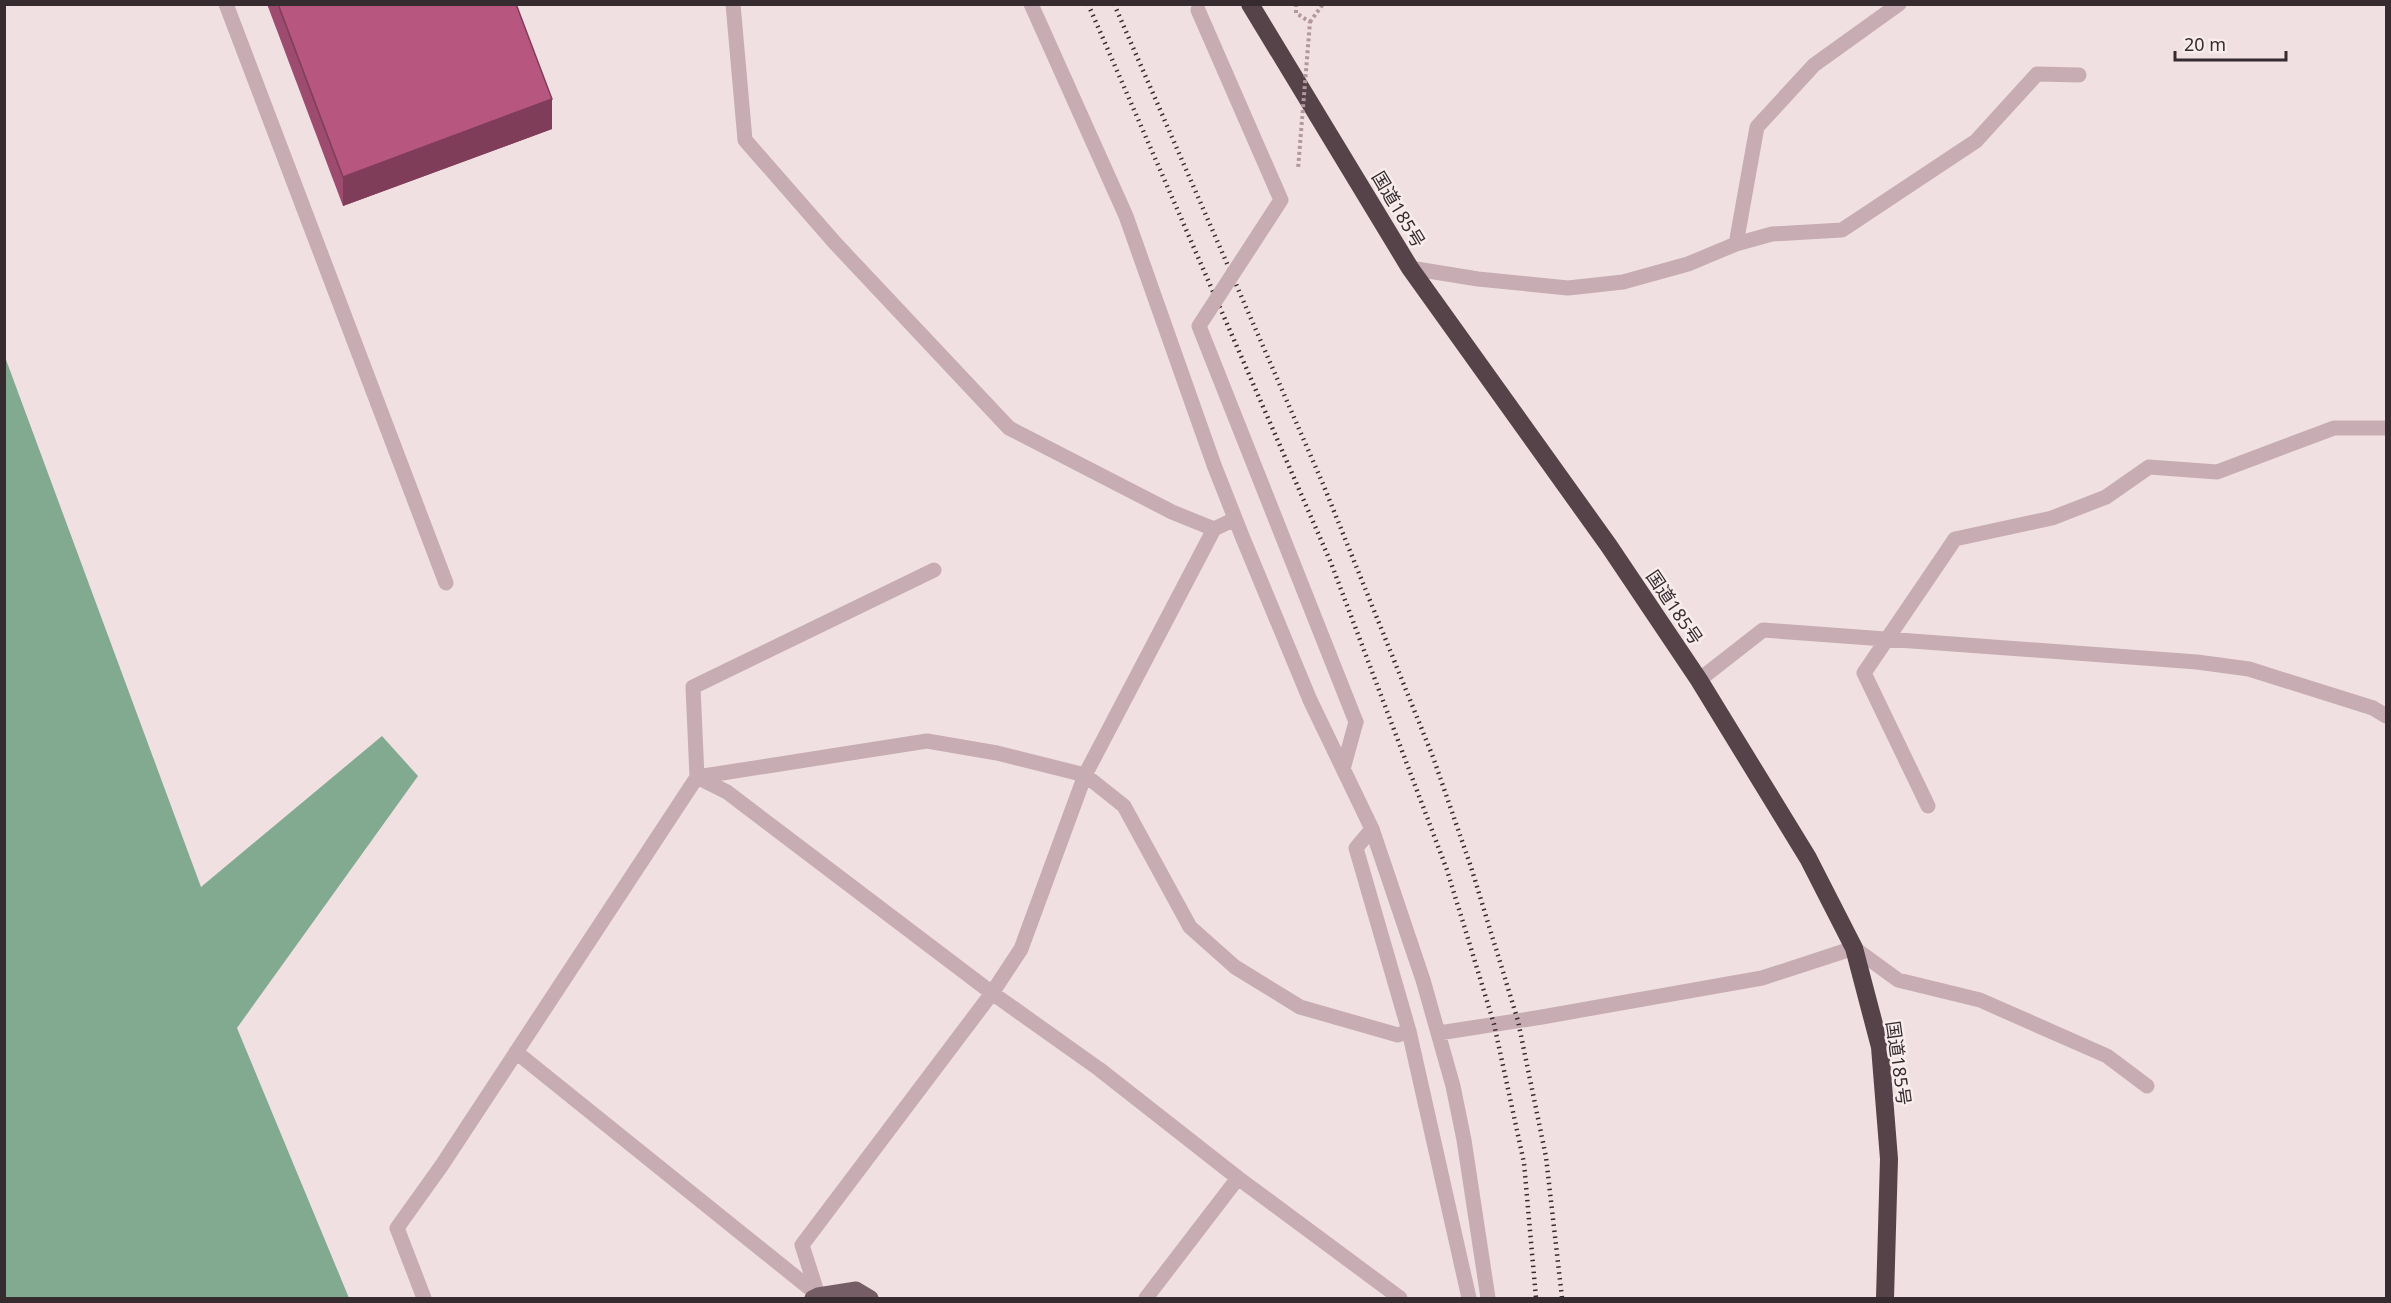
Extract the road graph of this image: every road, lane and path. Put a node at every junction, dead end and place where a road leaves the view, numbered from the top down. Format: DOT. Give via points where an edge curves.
graph roads {
  1 [pos="226,4"];
  2 [pos="733,4"];
  3 [pos="1031,4"];
  4 [pos="1250,4"];
  5 [pos="1323,4"];
  6 [pos="1899,4"];
  7 [pos="1197,7"];
  8 [pos="1310,22"];
  9 [pos="2079,75"];
  10 [pos="1736,244"];
  11 [pos="1410,268"];
  12 [pos="2386,428"];
  13 [pos="1235,519"];
  14 [pos="1214,529"];
  15 [pos="934,570"];
  16 [pos="446,583"];
  17 [pos="1887,640"];
  18 [pos="1699,680"];
  19 [pos="2386,716"];
  20 [pos="1343,769"];
  21 [pos="1085,775"];
  22 [pos="697,777"];
  23 [pos="1928,806"];
  24 [pos="1372,828"];
  25 [pos="1854,948"];
  26 [pos="992,993"];
  27 [pos="1409,1031"];
  28 [pos="1439,1033"];
  29 [pos="516,1052"];
  30 [pos="2147,1086"];
  31 [pos="1238,1178"];
  32 [pos="815,1297"];
  33 [pos="424,1299"];
  34 [pos="871,1299"];
  35 [pos="1146,1299"];
  36 [pos="1400,1299"];
  37 [pos="1469,1299"];
  38 [pos="1488,1299"];
  39 [pos="1884,1299"];
  1 -- 16 [label="street"];
  2 -- 14 [label="street" via="745,140 836,243 1009,428 1172,512"];
  3 -- 13 [label="street" via="1126,216"];
  4 -- 11 [label="highway, 国道185号"];
  5 -- 8 [label="path"];
  6 -- 10 [label="street" via="1814,65 1757,127"];
  7 -- 20 [label="street, bridge" via="1281,200 1199,326 1356,722"];
  9 -- 10 [label="street" via="2037,74 1976,141 1842,230 1772,234"];
  10 -- 11 [label="street" via="1688,264 1623,282 1568,288"];
  11 -- 18 [label="highway, 国道185号" via="1609,546"];
  12 -- 17 [label="street" via="2334,428 2217,472 2149,467 2106,497 2052,518 1955,539"];
  13 -- 14 [label="street"];
  13 -- 20 [label="street"];
  14 -- 21 [label="street"];
  15 -- 22 [label="street" via="693,687"];
  17 -- 18 [label="street" via="1763,630"];
  17 -- 19 [label="street" via="2249,669 2373,708"];
  17 -- 23 [label="street" via="1864,673"];
  18 -- 25 [label="highway, 国道185号" via="1809,858"];
  20 -- 24 [label="street"];
  21 -- 22 [label="street" via="927,741"];
  21 -- 26 [label="street" via="1021,949"];
  21 -- 27 [label="street" via="1124,806 1190,927 1235,967 1300,1006 1398,1035"];
  22 -- 26 [label="street" via="727,792"];
  22 -- 29 [label="street"];
  24 -- 27 [label="street" via="1356,848"];
  24 -- 28 [label="street"];
  25 -- 28 [label="street" via="1762,978"];
  25 -- 30 [label="street" via="1898,980 1980,1000 2107,1056"];
  25 -- 39 [label="highway, 国道185号" via="1880,1047 1889,1159"];
  26 -- 31 [label="street" via="1099,1069"];
  26 -- 32 [label="street" via="802,1245"];
  27 -- 37 [label="street"];
  28 -- 38 [label="street" via="1464,1140"];
  29 -- 32 [label="street"];
  29 -- 33 [label="street" via="397,1228"];
  31 -- 35 [label="street"];
  31 -- 36 [label="street"];
  32 -- 34 [label="main road" via="856,1289"];
}
